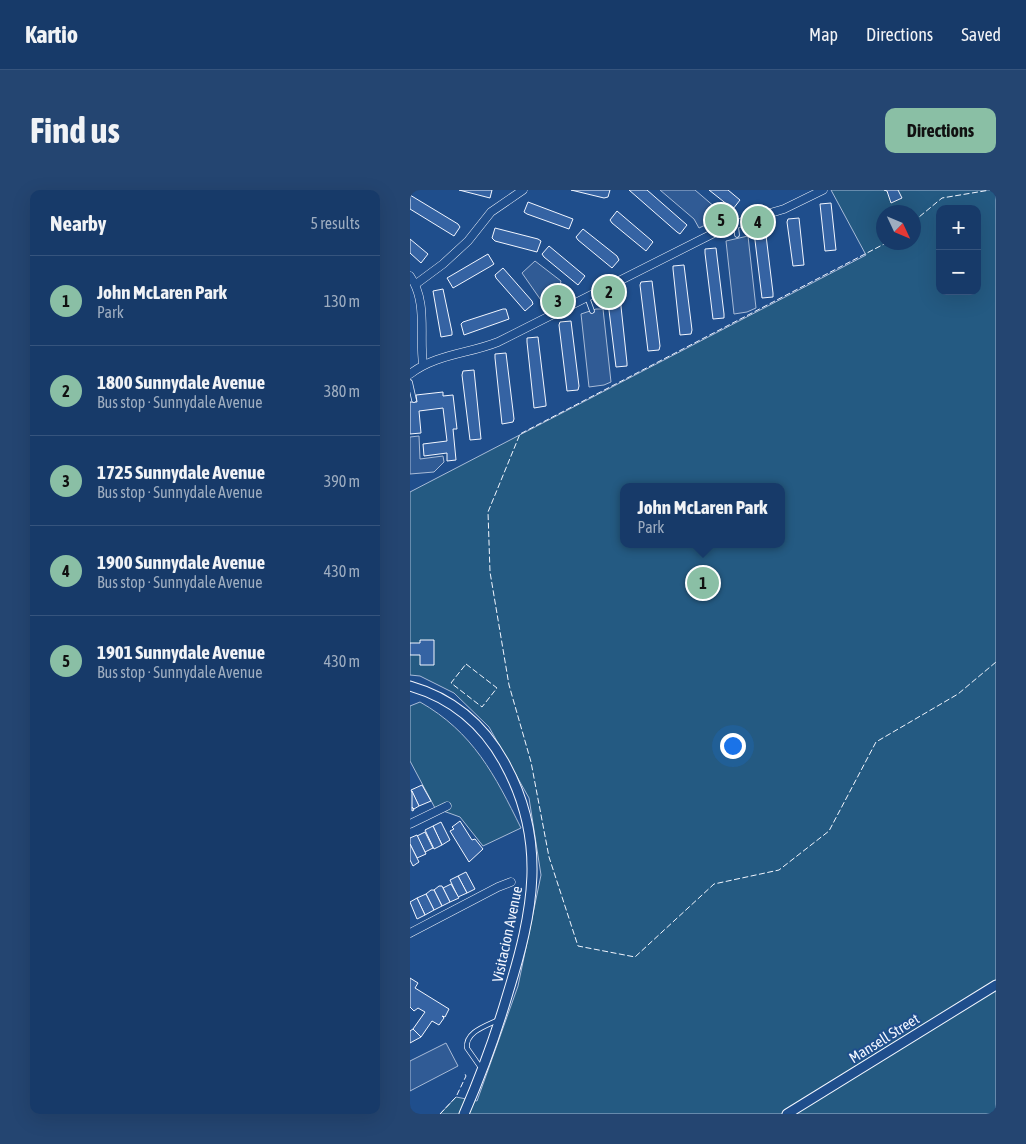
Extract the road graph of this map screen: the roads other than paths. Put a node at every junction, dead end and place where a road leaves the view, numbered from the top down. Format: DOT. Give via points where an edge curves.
graph roads {
  1 [pos="524,190"];
  2 [pos="823,190"];
  3 [pos="811,193"];
  4 [pos="709,215"];
  5 [pos="736,224"];
  6 [pos="718,232"];
  7 [pos="737,235"];
  8 [pos="410,276"];
  9 [pos="416,284"];
  10 [pos="587,297"];
  11 [pos="549,301"];
  12 [pos="592,311"];
  13 [pos="556,312"];
  14 [pos="423,364"];
  15 [pos="410,374"];
  16 [pos="410,382"];
  17 [pos="414,400"];
  18 [pos="410,686"];
  19 [pos="446,806"];
  20 [pos="410,824"];
  21 [pos="511,882"];
  22 [pos="410,933"];
  23 [pos="996,985"];
  24 [pos="500,1019"];
  25 [pos="482,1069"];
  26 [pos="464,1114"];
  27 [pos="787,1114"];
  1 -- 9 [label="street" via="491,212 468,241"];
  2 -- 3 [label="street"];
  3 -- 5 [label="street" via="784,209"];
  4 -- 6 [label="lane"];
  5 -- 6 [label="street"];
  5 -- 7 [label="lane"];
  6 -- 10 [label="street"];
  8 -- 9 [label="street"];
  9 -- 14 [label="street" via="421,306"];
  10 -- 12 [label="lane"];
  10 -- 13 [label="street"];
  11 -- 13 [label="lane"];
  13 -- 14 [label="street" via="487,346"];
  14 -- 15 [label="street"];
  16 -- 17 [label="lane"];
  18 -- 24 [label="street, Visitacion Avenue" via="450,702 482,731 514,780 528,821 533,870 531,902"];
  19 -- 20 [label="street"];
  21 -- 22 [label="street"];
  23 -- 27 [label="street, Mansell Street"];
  24 -- 25 [label="street, Visitacion Avenue"];
  24 -- 25 [label="lane" via="474,1032 468,1039 467,1048"];
  25 -- 26 [label="street, Visitacion Avenue"];
}
